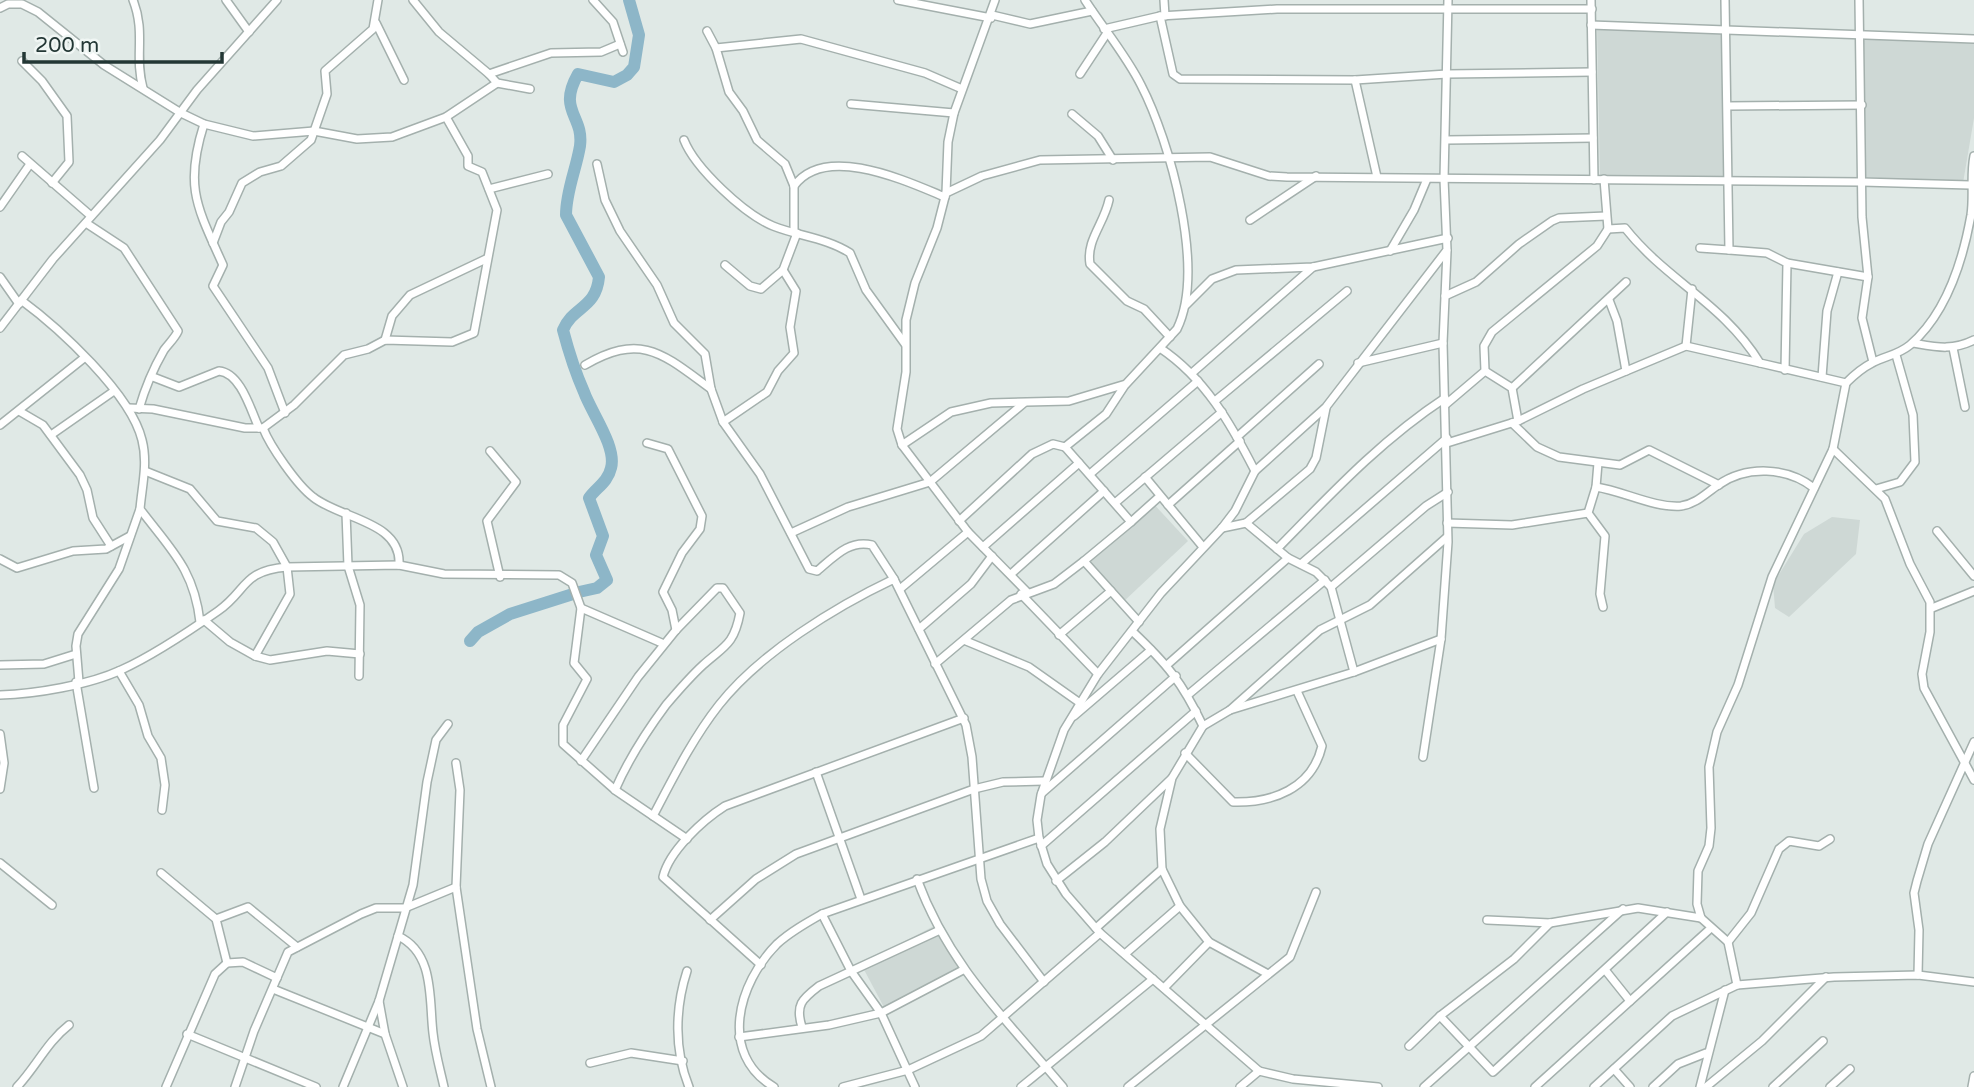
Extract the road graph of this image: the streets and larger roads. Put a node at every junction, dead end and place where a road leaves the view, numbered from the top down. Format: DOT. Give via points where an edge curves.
graph roads {
  1 [pos="133,0"];
  2 [pos="226,0"];
  3 [pos="277,0"];
  4 [pos="378,0"];
  5 [pos="413,0"];
  6 [pos="593,0"];
  7 [pos="898,0"];
  8 [pos="995,0"];
  9 [pos="1085,0"];
  10 [pos="1164,0"];
  11 [pos="1448,0"];
  12 [pos="1591,0"];
  13 [pos="1725,0"];
  14 [pos="1859,0"];
  15 [pos="0,8"];
  16 [pos="1448,9"];
  17 [pos="1592,9"];
  18 [pos="1092,11"];
  19 [pos="1162,16"];
  20 [pos="991,17"];
  21 [pos="376,22"];
  22 [pos="1591,25"];
  23 [pos="707,31"];
  24 [pos="1106,31"];
  25 [pos="250,32"];
  26 [pos="1725,33"];
  27 [pos="1858,35"];
  28 [pos="1974,39"];
  29 [pos="716,48"];
  30 [pos="22,61"];
  31 [pos="1592,72"];
  32 [pos="489,74"];
  33 [pos="1080,74"];
  34 [pos="1447,74"];
  35 [pos="404,80"];
  36 [pos="1356,80"];
  37 [pos="497,83"];
  38 [pos="143,88"];
  39 [pos="530,89"];
  40 [pos="962,89"];
  41 [pos="851,104"];
  42 [pos="1862,105"];
  43 [pos="1728,106"];
  44 [pos="181,113"];
  45 [pos="954,113"];
  46 [pos="1072,114"];
  47 [pos="446,117"];
  48 [pos="204,124"];
  49 [pos="314,131"];
  50 [pos="1593,138"];
  51 [pos="684,140"];
  52 [pos="1446,140"];
  53 [pos="22,156"];
  54 [pos="1974,156"];
  55 [pos="1170,159"];
  56 [pos="1113,160"];
  57 [pos="30,164"];
  58 [pos="597,164"];
  59 [pos="548,174"];
  60 [pos="1316,175"];
  61 [pos="1377,177"];
  62 [pos="1427,179"];
  63 [pos="1444,179"];
  64 [pos="1604,179"];
  65 [pos="1594,180"];
  66 [pos="1728,182"];
  67 [pos="1862,182"];
  68 [pos="52,183"];
  69 [pos="1970,185"];
  70 [pos="794,186"];
  71 [pos="489,189"];
  72 [pos="946,195"];
  73 [pos="1109,200"];
  74 [pos="0,207"];
  75 [pos="1606,216"];
  76 [pos="89,220"];
  77 [pos="1250,220"];
  78 [pos="1608,229"];
  79 [pos="796,233"];
  80 [pos="1448,238"];
  81 [pos="213,244"];
  82 [pos="1700,248"];
  83 [pos="1447,250"];
  84 [pos="1729,250"];
  85 [pos="1390,251"];
  86 [pos="486,259"];
  87 [pos="1787,263"];
  88 [pos="725,265"];
  89 [pos="1313,267"];
  90 [pos="783,270"];
  91 [pos="1838,272"];
  92 [pos="0,277"];
  93 [pos="1867,277"];
  94 [pos="1626,282"];
  95 [pos="1692,289"];
  96 [pos="1347,291"];
  97 [pos="1445,296"];
  98 [pos="1609,300"];
  99 [pos="20,302"];
  100 [pos="1186,306"];
  101 [pos="0,328"];
  102 [pos="1170,337"];
  103 [pos="385,340"];
  104 [pos="1974,340"];
  105 [pos="1443,343"];
  106 [pos="1913,343"];
  107 [pos="905,344"];
  108 [pos="1686,346"];
  109 [pos="1160,348"];
  110 [pos="1953,348"];
  111 [pos="1896,355"];
  112 [pos="84,358"];
  113 [pos="1873,362"];
  114 [pos="1357,363"];
  115 [pos="1760,363"];
  116 [pos="1319,364"];
  117 [pos="585,365"];
  118 [pos="1785,370"];
  119 [pos="1485,371"];
  120 [pos="1626,371"];
  121 [pos="1192,373"];
  122 [pos="153,377"];
  123 [pos="1822,377"];
  124 [pos="1198,381"];
  125 [pos="1846,383"];
  126 [pos="1126,384"];
  127 [pos="1512,388"];
  128 [pos="711,389"];
  129 [pos="114,391"];
  130 [pos="1215,401"];
  131 [pos="1445,401"];
  132 [pos="1025,402"];
  133 [pos="1326,407"];
  134 [pos="1965,407"];
  135 [pos="129,408"];
  136 [pos="139,409"];
  137 [pos="19,411"];
  138 [pos="1222,412"];
  139 [pos="285,413"];
  140 [pos="723,422"];
  141 [pos="1515,422"];
  142 [pos="0,425"];
  143 [pos="261,428"];
  144 [pos="51,435"];
  145 [pos="1239,439"];
  146 [pos="1447,441"];
  147 [pos="648,443"];
  148 [pos="902,445"];
  149 [pos="1065,447"];
  150 [pos="1833,449"];
  151 [pos="490,451"];
  152 [pos="1079,463"];
  153 [pos="1598,463"];
  154 [pos="145,471"];
  155 [pos="1255,471"];
  156 [pos="1090,474"];
  157 [pos="1145,477"];
  158 [pos="930,482"];
  159 [pos="1719,485"];
  160 [pos="1596,487"];
  161 [pos="1814,488"];
  162 [pos="1876,489"];
  163 [pos="1104,491"];
  164 [pos="1448,492"];
  165 [pos="1160,496"];
  166 [pos="1115,503"];
  167 [pos="1168,505"];
  168 [pos="140,509"];
  169 [pos="346,513"];
  170 [pos="1588,513"];
  171 [pos="959,521"];
  172 [pos="1131,522"];
  173 [pos="1246,523"];
  174 [pos="1447,523"];
  175 [pos="1222,528"];
  176 [pos="1937,531"];
  177 [pos="968,532"];
  178 [pos="791,533"];
  179 [pos="130,536"];
  180 [pos="1447,537"];
  181 [pos="111,547"];
  182 [pos="984,547"];
  183 [pos="1203,547"];
  184 [pos="1277,549"];
  185 [pos="992,556"];
  186 [pos="1288,558"];
  187 [pos="0,559"];
  188 [pos="1084,561"];
  189 [pos="1301,564"];
  190 [pos="399,565"];
  191 [pos="348,566"];
  192 [pos="287,567"];
  193 [pos="1011,574"];
  194 [pos="1974,576"];
  195 [pos="500,577"];
  196 [pos="894,579"];
  197 [pos="1328,583"];
  198 [pos="900,589"];
  199 [pos="1111,591"];
  200 [pos="1974,591"];
  201 [pos="1024,593"];
  202 [pos="1603,607"];
  203 [pos="581,608"];
  204 [pos="1932,608"];
  205 [pos="1341,619"];
  206 [pos="202,621"];
  207 [pos="1139,622"];
  208 [pos="919,629"];
  209 [pos="676,630"];
  210 [pos="1132,631"];
  211 [pos="1059,635"];
  212 [pos="1441,639"];
  213 [pos="966,641"];
  214 [pos="664,644"];
  215 [pos="1151,650"];
  216 [pos="76,654"];
  217 [pos="360,654"];
  218 [pos="255,656"];
  219 [pos="935,664"];
  220 [pos="0,665"];
  221 [pos="1167,665"];
  222 [pos="119,671"];
  223 [pos="1354,672"];
  224 [pos="1098,674"];
  225 [pos="359,676"];
  226 [pos="1176,677"];
  227 [pos="77,682"];
  228 [pos="1297,691"];
  229 [pos="1189,694"];
  230 [pos="0,695"];
  231 [pos="1080,703"];
  232 [pos="1230,710"];
  233 [pos="1196,711"];
  234 [pos="964,718"];
  235 [pos="1070,718"];
  236 [pos="448,724"];
  237 [pos="1203,726"];
  238 [pos="0,734"];
  239 [pos="1974,742"];
  240 [pos="1185,753"];
  241 [pos="1423,757"];
  242 [pos="581,761"];
  243 [pos="1965,761"];
  244 [pos="456,763"];
  245 [pos="816,772"];
  246 [pos="1172,778"];
  247 [pos="1974,780"];
  248 [pos="1044,781"];
  249 [pos="94,788"];
  250 [pos="0,789"];
  251 [pos="974,789"];
  252 [pos="615,790"];
  253 [pos="1041,794"];
  254 [pos="162,810"];
  255 [pos="653,816"];
  256 [pos="839,838"];
  257 [pos="687,839"];
  258 [pos="1830,839"];
  259 [pos="1040,842"];
  260 [pos="979,859"];
  261 [pos="0,863"];
  262 [pos="1162,869"];
  263 [pos="161,873"];
  264 [pos="917,879"];
  265 [pos="1056,881"];
  266 [pos="456,887"];
  267 [pos="1316,892"];
  268 [pos="861,900"];
  269 [pos="52,905"];
  270 [pos="1180,906"];
  271 [pos="405,908"];
  272 [pos="1623,909"];
  273 [pos="1667,912"];
  274 [pos="822,914"];
  275 [pos="1701,918"];
  276 [pos="216,919"];
  277 [pos="710,920"];
  278 [pos="1487,920"];
  279 [pos="1550,923"];
  280 [pos="1711,928"];
  281 [pos="940,930"];
  282 [pos="1098,930"];
  283 [pos="398,936"];
  284 [pos="1209,942"];
  285 [pos="1728,942"];
  286 [pos="297,947"];
  287 [pos="1125,954"];
  288 [pos="227,963"];
  289 [pos="761,965"];
  290 [pos="963,970"];
  291 [pos="687,971"];
  292 [pos="851,971"];
  293 [pos="1606,971"];
  294 [pos="1268,974"];
  295 [pos="1918,975"];
  296 [pos="1826,977"];
  297 [pos="277,978"];
  298 [pos="1153,979"];
  299 [pos="1044,982"];
  300 [pos="1974,982"];
  301 [pos="1737,985"];
  302 [pos="1164,988"];
  303 [pos="273,989"];
  304 [pos="1725,990"];
  305 [pos="1630,1000"];
  306 [pos="379,1001"];
  307 [pos="881,1013"];
  308 [pos="1440,1016"];
  309 [pos="1004,1018"];
  310 [pos="69,1025"];
  311 [pos="1206,1025"];
  312 [pos="367,1026"];
  313 [pos="802,1027"];
  314 [pos="187,1034"];
  315 [pos="385,1034"];
  316 [pos="739,1037"];
  317 [pos="1823,1041"];
  318 [pos="1409,1046"];
  319 [pos="1467,1048"];
  320 [pos="1706,1054"];
  321 [pos="246,1059"];
  322 [pos="683,1061"];
  323 [pos="590,1063"];
  324 [pos="1047,1068"];
  325 [pos="1614,1069"];
  326 [pos="1850,1069"];
  327 [pos="908,1070"];
  328 [pos="1259,1071"];
  329 [pos="1974,1076"];
  330 [pos="1330,1085"];
  331 [pos="17,1087"];
  332 [pos="166,1087"];
  333 [pos="235,1087"];
  334 [pos="316,1087"];
  335 [pos="343,1087"];
  336 [pos="404,1087"];
  337 [pos="444,1087"];
  338 [pos="491,1087"];
  339 [pos="689,1087"];
  340 [pos="774,1087"];
  341 [pos="843,1087"];
  342 [pos="915,1087"];
  343 [pos="1021,1087"];
  344 [pos="1063,1087"];
  345 [pos="1128,1087"];
  346 [pos="1240,1087"];
  347 [pos="1378,1087"];
  348 [pos="1424,1087"];
  349 [pos="1535,1087"];
  350 [pos="1594,1087"];
  351 [pos="1630,1087"];
  352 [pos="1653,1087"];
  353 [pos="1700,1087"];
  354 [pos="1706,1087"];
  355 [pos="1773,1087"];
  356 [pos="1830,1087"];
  357 [pos="1972,1087"];
  1 -- 38 [label="street" via="141,25 138,64"];
  2 -- 25 [label="street"];
  3 -- 25 [label="street"];
  4 -- 21 [label="street"];
  5 -- 32 [label="street" via="439,32"];
  6 -- 32 [label="street" via="613,22 622,48 551,53"];
  7 -- 20 [label="street"];
  8 -- 20 [label="street"];
  9 -- 18 [label="street"];
  10 -- 19 [label="street"];
  11 -- 16 [label="street"];
  12 -- 17 [label="street"];
  13 -- 26 [label="street"];
  14 -- 27 [label="street"];
  15 -- 38 [label="street" via="14,3 38,12 104,65"];
  16 -- 17 [label="street"];
  16 -- 19 [label="street" via="1277,9"];
  16 -- 34 [label="street"];
  17 -- 22 [label="street"];
  18 -- 20 [label="street" via="1030,24"];
  18 -- 24 [label="street"];
  19 -- 24 [label="street"];
  19 -- 36 [label="street" via="1176,78"];
  20 -- 40 [label="street"];
  21 -- 35 [label="street"];
  21 -- 49 [label="street" via="369,34 325,71 327,94"];
  22 -- 26 [label="street"];
  22 -- 31 [label="street"];
  23 -- 29 [label="street"];
  24 -- 33 [label="street"];
  24 -- 55 [label="street" via="1141,85"];
  25 -- 44 [label="street"];
  26 -- 27 [label="street"];
  26 -- 43 [label="street"];
  27 -- 28 [label="street"];
  27 -- 42 [label="street"];
  29 -- 40 [label="street" via="802,39 925,73"];
  29 -- 70 [label="street" via="729,92 757,140 785,164"];
  30 -- 68 [label="street" via="68,120 69,162"];
  31 -- 34 [label="street"];
  31 -- 50 [label="street"];
  32 -- 37 [label="street"];
  34 -- 36 [label="street"];
  34 -- 52 [label="street"];
  36 -- 61 [label="street"];
  37 -- 39 [label="street"];
  37 -- 47 [label="street"];
  38 -- 44 [label="street"];
  40 -- 45 [label="street"];
  41 -- 45 [label="street"];
  42 -- 43 [label="street"];
  42 -- 67 [label="street"];
  43 -- 66 [label="street"];
  44 -- 48 [label="street"];
  44 -- 76 [label="street"];
  45 -- 72 [label="street"];
  46 -- 56 [label="street" via="1098,136"];
  47 -- 49 [label="street" via="420,129 376,139"];
  47 -- 71 [label="street" via="468,156 467,165 482,172"];
  48 -- 49 [label="street" via="253,136"];
  48 -- 81 [label="street" via="193,165 194,193"];
  49 -- 81 [label="street" via="305,148 281,166 242,183"];
  50 -- 52 [label="street"];
  50 -- 65 [label="street"];
  51 -- 79 [label="street" via="700,168 753,216"];
  52 -- 63 [label="street"];
  53 -- 57 [label="street"];
  54 -- 69 [label="street"];
  55 -- 56 [label="street"];
  55 -- 60 [label="street" via="1210,157 1269,176"];
  55 -- 100 [label="street" via="1184,223"];
  56 -- 72 [label="street" via="1030,162 982,176"];
  57 -- 68 [label="street"];
  57 -- 74 [label="street"];
  58 -- 128 [label="street" via="605,200 620,231 657,285 674,323 705,354"];
  59 -- 71 [label="street"];
  60 -- 61 [label="street"];
  60 -- 77 [label="street"];
  61 -- 62 [label="street"];
  62 -- 63 [label="street"];
  62 -- 85 [label="street"];
  63 -- 65 [label="street"];
  63 -- 80 [label="street"];
  64 -- 65 [label="street"];
  64 -- 66 [label="street"];
  64 -- 75 [label="street"];
  66 -- 67 [label="street"];
  66 -- 84 [label="street"];
  67 -- 69 [label="street"];
  67 -- 93 [label="street"];
  68 -- 76 [label="street"];
  69 -- 106 [label="street" via="1971,215 1955,276"];
  70 -- 72 [label="street" via="809,170 825,166 887,175"];
  70 -- 79 [label="street"];
  71 -- 86 [label="street" via="497,210"];
  72 -- 107 [label="street" via="915,283"];
  73 -- 102 [label="street" via="1090,242 1090,264"];
  75 -- 78 [label="street"];
  75 -- 97 [label="street" via="1552,221 1476,282"];
  76 -- 99 [label="street"];
  76 -- 122 [label="street" via="124,248 177,329"];
  78 -- 95 [label="street" via="1625,228 1643,252"];
  78 -- 119 [label="street" via="1597,246 1492,332 1484,346"];
  79 -- 90 [label="street"];
  79 -- 107 [label="street" via="850,253 866,290"];
  80 -- 83 [label="street"];
  80 -- 85 [label="street"];
  81 -- 139 [label="street" via="223,268 213,286 268,368"];
  82 -- 84 [label="street"];
  83 -- 97 [label="street"];
  83 -- 114 [label="street"];
  84 -- 87 [label="street" via="1767,253"];
  85 -- 89 [label="street"];
  86 -- 103 [label="street" via="410,295 392,316"];
  86 -- 103 [label="street" via="474,333 452,342"];
  87 -- 91 [label="street"];
  87 -- 118 [label="street"];
  88 -- 90 [label="street" via="756,289 770,285"];
  89 -- 100 [label="street" via="1220,274"];
  89 -- 121 [label="street"];
  90 -- 140 [label="street" via="796,291 790,327 794,353 767,392"];
  91 -- 93 [label="street"];
  91 -- 123 [label="street" via="1827,311"];
  92 -- 99 [label="street"];
  93 -- 113 [label="street" via="1862,318"];
  94 -- 98 [label="street"];
  95 -- 108 [label="street"];
  95 -- 115 [label="street" via="1731,323"];
  96 -- 130 [label="street"];
  97 -- 105 [label="street"];
  98 -- 120 [label="street"];
  98 -- 127 [label="street"];
  99 -- 101 [label="street"];
  99 -- 112 [label="street" via="54,324"];
  100 -- 102 [label="street"];
  102 -- 109 [label="street"];
  103 -- 139 [label="street" via="344,355"];
  104 -- 110 [label="street"];
  105 -- 114 [label="street"];
  105 -- 131 [label="street"];
  106 -- 110 [label="street"];
  106 -- 111 [label="street"];
  107 -- 148 [label="street" via="906,372 897,429"];
  108 -- 115 [label="street"];
  108 -- 120 [label="street"];
  109 -- 121 [label="street"];
  109 -- 126 [label="street"];
  110 -- 134 [label="street"];
  111 -- 113 [label="street"];
  111 -- 162 [label="street" via="1913,415 1915,462 1900,482"];
  112 -- 129 [label="street"];
  112 -- 137 [label="street"];
  113 -- 125 [label="street"];
  114 -- 133 [label="street"];
  115 -- 118 [label="street"];
  116 -- 145 [label="street"];
  117 -- 128 [label="street" via="617,348 638,348 673,362"];
  118 -- 123 [label="street"];
  119 -- 127 [label="street"];
  119 -- 131 [label="street"];
  120 -- 141 [label="street"];
  121 -- 124 [label="street"];
  122 -- 136 [label="street" via="147,381"];
  122 -- 143 [label="street" via="179,387 225,372 237,383"];
  123 -- 125 [label="street"];
  124 -- 130 [label="street"];
  124 -- 156 [label="street"];
  125 -- 150 [label="street"];
  126 -- 132 [label="street" via="1069,401"];
  126 -- 149 [label="street" via="1106,414"];
  127 -- 141 [label="street"];
  128 -- 140 [label="street"];
  129 -- 135 [label="street"];
  129 -- 144 [label="street"];
  130 -- 138 [label="street"];
  131 -- 146 [label="street"];
  131 -- 184 [label="street" via="1406,423"];
  132 -- 148 [label="street" via="991,403 951,412"];
  132 -- 158 [label="street"];
  133 -- 155 [label="street"];
  133 -- 173 [label="street" via="1310,469"];
  135 -- 136 [label="street"];
  135 -- 154 [label="street" via="143,443"];
  136 -- 143 [label="street"];
  137 -- 142 [label="street"];
  137 -- 144 [label="street"];
  138 -- 145 [label="street"];
  138 -- 157 [label="street"];
  139 -- 143 [label="street"];
  140 -- 178 [label="street" via="760,474"];
  141 -- 146 [label="street"];
  141 -- 153 [label="street" via="1543,450"];
  143 -- 169 [label="street" via="313,498"];
  144 -- 181 [label="street" via="80,475 93,518"];
  145 -- 155 [label="street"];
  145 -- 167 [label="street"];
  146 -- 164 [label="street"];
  146 -- 189 [label="street"];
  147 -- 209 [label="street" via="668,449 702,516 700,529 663,592"];
  148 -- 158 [label="street"];
  149 -- 152 [label="street"];
  149 -- 171 [label="street" via="1053,444 1032,454"];
  150 -- 161 [label="street"];
  150 -- 162 [label="street"];
  151 -- 195 [label="street" via="516,482 486,521"];
  152 -- 156 [label="street"];
  152 -- 182 [label="street"];
  153 -- 159 [label="street" via="1628,464 1649,450"];
  153 -- 160 [label="street"];
  154 -- 168 [label="street"];
  154 -- 192 [label="street" via="190,489 217,521 264,532"];
  155 -- 175 [label="street"];
  156 -- 163 [label="street"];
  157 -- 165 [label="street"];
  157 -- 166 [label="street"];
  158 -- 171 [label="street"];
  158 -- 178 [label="street" via="848,507"];
  159 -- 160 [label="street" via="1681,506"];
  159 -- 161 [label="street" via="1739,475 1775,471 1796,475"];
  160 -- 170 [label="street"];
  161 -- 275 [label="street" via="1772,577 1738,685 1717,732 1709,767 1709,846 1695,889"];
  162 -- 204 [label="street" via="1897,523 1910,564"];
  163 -- 166 [label="street"];
  163 -- 193 [label="street"];
  164 -- 174 [label="street"];
  164 -- 197 [label="street"];
  165 -- 167 [label="street"];
  165 -- 172 [label="street"];
  166 -- 172 [label="street"];
  167 -- 183 [label="street"];
  168 -- 179 [label="street"];
  168 -- 206 [label="street" via="193,582"];
  169 -- 190 [label="street" via="392,537 400,551"];
  169 -- 191 [label="street"];
  170 -- 174 [label="street" via="1512,525"];
  170 -- 202 [label="street" via="1605,536"];
  171 -- 177 [label="street"];
  172 -- 188 [label="street"];
  173 -- 175 [label="street"];
  173 -- 184 [label="street"];
  174 -- 180 [label="street"];
  175 -- 183 [label="street"];
  176 -- 194 [label="street"];
  177 -- 182 [label="street"];
  177 -- 198 [label="street"];
  178 -- 196 [label="street" via="809,569 814,571 843,549 867,544"];
  179 -- 181 [label="street"];
  179 -- 216 [label="street" via="109,589 78,634"];
  180 -- 205 [label="street" via="1370,605"];
  180 -- 212 [label="street"];
  181 -- 187 [label="street" via="73,551 17,568"];
  182 -- 185 [label="street"];
  183 -- 207 [label="street"];
  184 -- 186 [label="street"];
  185 -- 193 [label="street"];
  185 -- 208 [label="street" via="971,584"];
  186 -- 189 [label="street"];
  186 -- 221 [label="street"];
  188 -- 199 [label="street"];
  188 -- 201 [label="street" via="1054,584"];
  189 -- 197 [label="street"];
  190 -- 191 [label="street"];
  190 -- 195 [label="street" via="444,574"];
  191 -- 192 [label="street"];
  191 -- 217 [label="street" via="360,598"];
  192 -- 206 [label="street" via="269,568 252,576 220,610"];
  192 -- 218 [label="street" via="289,600"];
  193 -- 201 [label="street"];
  195 -- 203 [label="street" via="568,578"];
  196 -- 198 [label="street"];
  196 -- 255 [label="street" via="839,608 746,675 688,752"];
  197 -- 205 [label="street"];
  197 -- 229 [label="street"];
  198 -- 208 [label="street"];
  199 -- 207 [label="street"];
  199 -- 211 [label="street"];
  200 -- 204 [label="street"];
  201 -- 211 [label="street"];
  201 -- 213 [label="street"];
  203 -- 214 [label="street"];
  203 -- 242 [label="street" via="574,663 587,679 563,725 562,736 569,751"];
  204 -- 243 [label="street" via="1924,688"];
  205 -- 223 [label="street"];
  205 -- 232 [label="street" via="1297,649"];
  206 -- 218 [label="street"];
  206 -- 222 [label="street"];
  207 -- 210 [label="street"];
  208 -- 219 [label="street"];
  209 -- 214 [label="street"];
  209 -- 252 [label="street" via="720,587 739,610 727,647 705,663 667,705 628,762"];
  210 -- 215 [label="street"];
  210 -- 224 [label="street"];
  211 -- 224 [label="street"];
  212 -- 223 [label="street"];
  212 -- 241 [label="street"];
  213 -- 219 [label="street"];
  213 -- 231 [label="street" via="1028,667"];
  214 -- 242 [label="street"];
  215 -- 221 [label="street"];
  215 -- 235 [label="street"];
  216 -- 220 [label="street" via="44,664"];
  216 -- 227 [label="street"];
  217 -- 218 [label="street" via="327,651 270,660"];
  217 -- 225 [label="street"];
  219 -- 234 [label="street"];
  221 -- 226 [label="street"];
  222 -- 227 [label="street"];
  222 -- 254 [label="street" via="161,758"];
  223 -- 228 [label="street"];
  224 -- 231 [label="street"];
  226 -- 229 [label="street"];
  226 -- 253 [label="street"];
  227 -- 230 [label="street"];
  227 -- 249 [label="street"];
  228 -- 232 [label="street"];
  228 -- 240 [label="street" via="1322,746 1310,774 1284,795 1233,802"];
  229 -- 233 [label="street"];
  231 -- 235 [label="street"];
  232 -- 237 [label="street"];
  233 -- 237 [label="street"];
  233 -- 259 [label="street"];
  234 -- 245 [label="street"];
  234 -- 251 [label="street"];
  235 -- 248 [label="street"];
  236 -- 271 [label="street" via="436,740 418,864"];
  237 -- 240 [label="street"];
  238 -- 250 [label="street" via="4,782"];
  239 -- 243 [label="street"];
  240 -- 246 [label="street"];
  242 -- 252 [label="street"];
  243 -- 247 [label="street"];
  243 -- 295 [label="street" via="1928,844 1914,893"];
  244 -- 266 [label="street" via="460,790"];
  245 -- 256 [label="street"];
  245 -- 257 [label="street" via="725,806 705,818"];
  246 -- 262 [label="street" via="1160,829"];
  246 -- 265 [label="street"];
  248 -- 251 [label="street" via="1003,782"];
  248 -- 253 [label="street"];
  251 -- 256 [label="street"];
  251 -- 260 [label="street"];
  252 -- 255 [label="street"];
  253 -- 259 [label="street"];
  255 -- 257 [label="street"];
  256 -- 268 [label="street"];
  256 -- 277 [label="street" via="778,863"];
  257 -- 277 [label="street" via="663,877"];
  258 -- 285 [label="street" via="1819,846 1789,841 1779,849 1751,913"];
  259 -- 260 [label="street"];
  259 -- 265 [label="street"];
  260 -- 264 [label="street"];
  260 -- 299 [label="street" via="987,901"];
  261 -- 269 [label="street"];
  262 -- 270 [label="street"];
  262 -- 282 [label="street"];
  263 -- 276 [label="street"];
  264 -- 268 [label="street"];
  264 -- 281 [label="street"];
  265 -- 282 [label="street"];
  266 -- 271 [label="street"];
  266 -- 338 [label="street" via="477,1029"];
  267 -- 294 [label="street" via="1290,957"];
  268 -- 274 [label="street"];
  270 -- 284 [label="street"];
  270 -- 287 [label="street"];
  271 -- 283 [label="street"];
  271 -- 286 [label="street" via="376,908"];
  272 -- 273 [label="street"];
  272 -- 279 [label="street"];
  272 -- 319 [label="street"];
  273 -- 275 [label="street"];
  273 -- 293 [label="street"];
  274 -- 289 [label="street" via="785,938"];
  274 -- 292 [label="street"];
  275 -- 280 [label="street"];
  276 -- 286 [label="street" via="248,907"];
  276 -- 288 [label="street"];
  277 -- 289 [label="street"];
  278 -- 279 [label="street"];
  279 -- 308 [label="street" via="1514,959"];
  280 -- 285 [label="street"];
  280 -- 305 [label="street"];
  281 -- 290 [label="street"];
  281 -- 292 [label="street"];
  282 -- 287 [label="street"];
  282 -- 299 [label="street"];
  283 -- 306 [label="street"];
  283 -- 337 [label="street" via="414,947 429,980"];
  284 -- 294 [label="street"];
  284 -- 302 [label="street"];
  285 -- 301 [label="street"];
  286 -- 297 [label="street" via="284,957"];
  287 -- 298 [label="street"];
  288 -- 297 [label="street" via="243,962"];
  288 -- 314 [label="street" via="215,974"];
  289 -- 316 [label="street" via="743,996"];
  290 -- 307 [label="street"];
  290 -- 309 [label="street"];
  291 -- 322 [label="street" via="678,1003"];
  292 -- 307 [label="street"];
  292 -- 313 [label="street" via="802,999 798,1014"];
  293 -- 305 [label="street"];
  293 -- 319 [label="street" via="1497,1071 1490,1072"];
  294 -- 311 [label="street"];
  295 -- 296 [label="street"];
  295 -- 300 [label="street"];
  296 -- 301 [label="street"];
  296 -- 354 [label="street" via="1762,1041"];
  297 -- 303 [label="street"];
  298 -- 302 [label="street"];
  298 -- 324 [label="street"];
  299 -- 309 [label="street"];
  301 -- 304 [label="street"];
  302 -- 311 [label="street"];
  303 -- 312 [label="street"];
  303 -- 321 [label="street"];
  304 -- 320 [label="street"];
  304 -- 325 [label="street" via="1672,1016"];
  305 -- 349 [label="street"];
  306 -- 312 [label="street"];
  306 -- 315 [label="street"];
  307 -- 313 [label="street"];
  307 -- 327 [label="street"];
  308 -- 318 [label="street"];
  308 -- 319 [label="street"];
  309 -- 324 [label="street"];
  309 -- 327 [label="street" via="956,1050"];
  310 -- 331 [label="street"];
  311 -- 328 [label="street"];
  311 -- 345 [label="street"];
  312 -- 315 [label="street"];
  312 -- 335 [label="street"];
  313 -- 316 [label="street"];
  314 -- 321 [label="street"];
  314 -- 332 [label="street"];
  315 -- 336 [label="street"];
  316 -- 340 [label="street" via="752,1068"];
  317 -- 355 [label="street"];
  319 -- 348 [label="street"];
  320 -- 352 [label="street" via="1686,1060"];
  320 -- 353 [label="street"];
  321 -- 333 [label="street"];
  321 -- 334 [label="street"];
  322 -- 323 [label="street" via="631,1053"];
  322 -- 339 [label="street"];
  324 -- 343 [label="street"];
  324 -- 344 [label="street"];
  325 -- 350 [label="street"];
  325 -- 351 [label="street"];
  326 -- 356 [label="street"];
  327 -- 341 [label="street"];
  327 -- 342 [label="street"];
  328 -- 330 [label="street"];
  328 -- 346 [label="street"];
  329 -- 357 [label="street"];
  330 -- 347 [label="street"];
}
